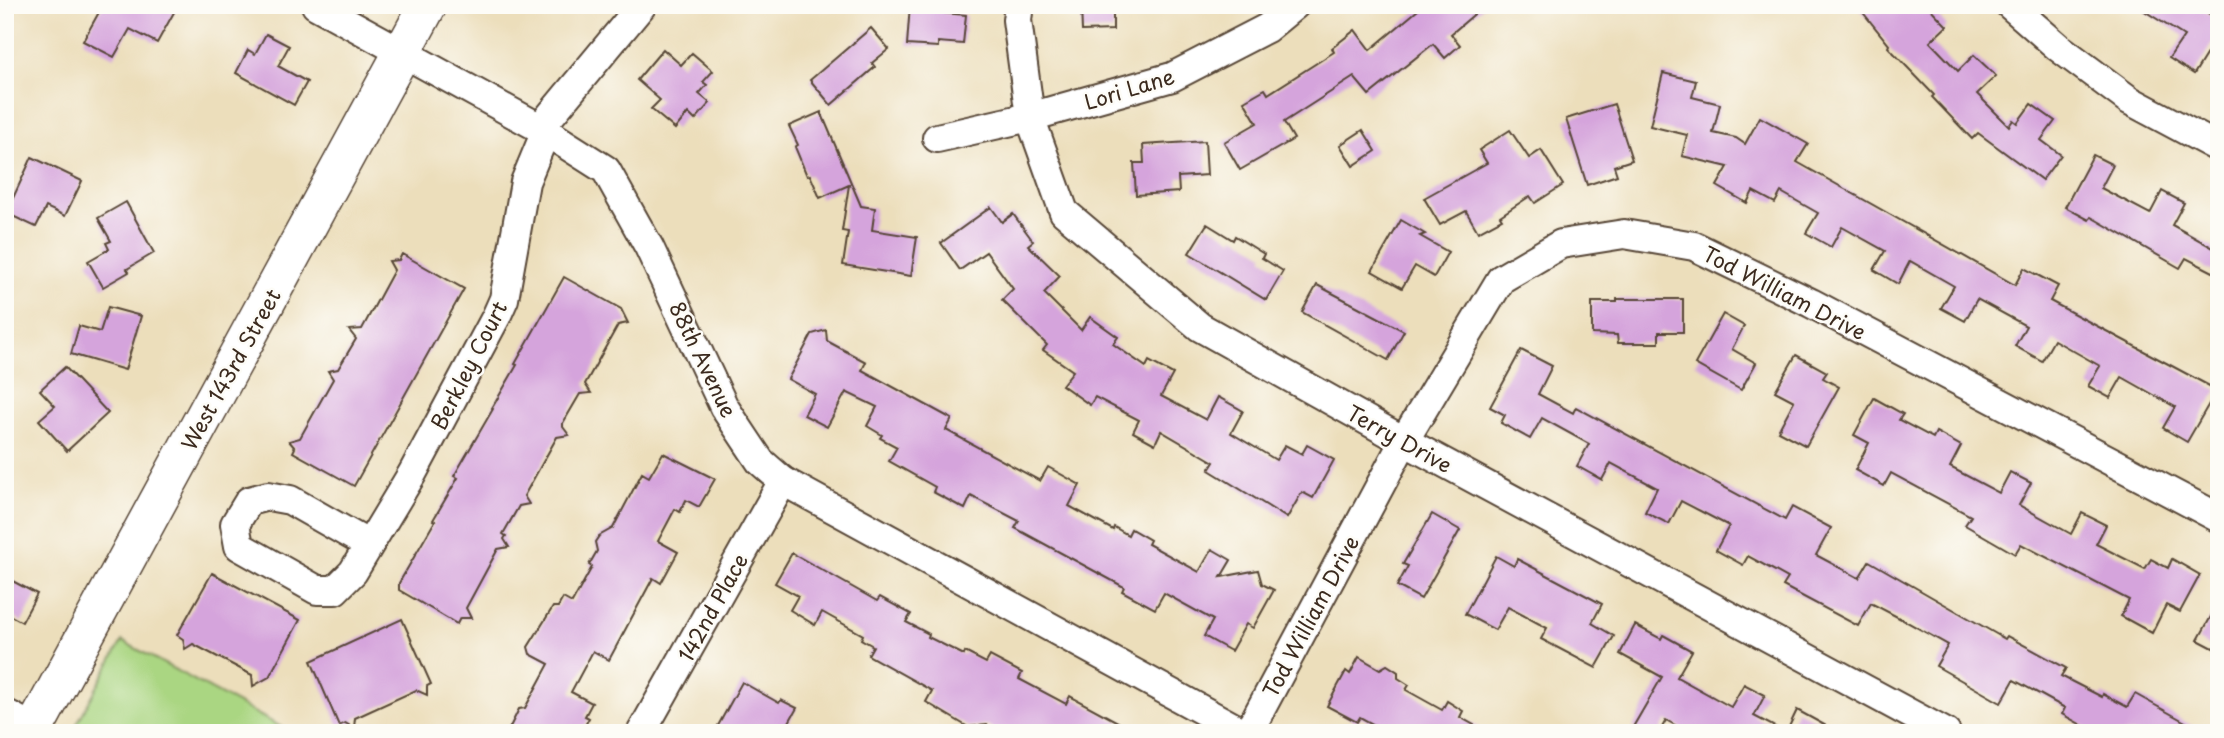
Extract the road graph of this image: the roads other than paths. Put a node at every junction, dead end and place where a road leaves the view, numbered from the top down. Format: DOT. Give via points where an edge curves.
graph roads {
  1 [pos="316,5"];
  2 [pos="428,5"];
  3 [pos="642,5"];
  4 [pos="1018,5"];
  5 [pos="1295,5"];
  6 [pos="2010,5"];
  7 [pos="402,53"];
  8 [pos="1030,117"];
  9 [pos="543,130"];
  10 [pos="937,138"];
  11 [pos="2219,148"];
  12 [pos="1404,441"];
  13 [pos="783,481"];
  14 [pos="2219,518"];
  15 [pos="369,545"];
  16 [pos="28,727"];
  17 [pos="641,733"];
  18 [pos="1246,733"];
  19 [pos="1946,733"];
  1 -- 7 [label="street, 88th Avenue"];
  2 -- 7 [label="main road, West 143rd Street"];
  3 -- 9 [label="street, Berkley Court"];
  4 -- 8 [label="street, Terry Drive"];
  5 -- 8 [label="street, Lori Lane" via="1267,28 1172,78"];
  6 -- 11 [label="street" via="2129,100"];
  7 -- 9 [label="street, 88th Avenue"];
  7 -- 16 [label="main road, West 143rd Street"];
  8 -- 10 [label="street, Lori Lane"];
  8 -- 12 [label="street, Terry Drive" via="1064,212 1200,327"];
  9 -- 13 [label="street, 88th Avenue" via="606,170 649,247 724,407 760,461"];
  9 -- 15 [label="street, Berkley Court" via="525,182 504,299 412,474"];
  12 -- 14 [label="street, Tod William Drive" via="1501,279 1561,244 1624,234 1695,246"];
  12 -- 18 [label="street, Tod William Drive"];
  12 -- 19 [label="street, Terry Drive"];
  13 -- 17 [label="street, 142nd Place"];
  13 -- 18 [label="street, 88th Avenue"];
}
